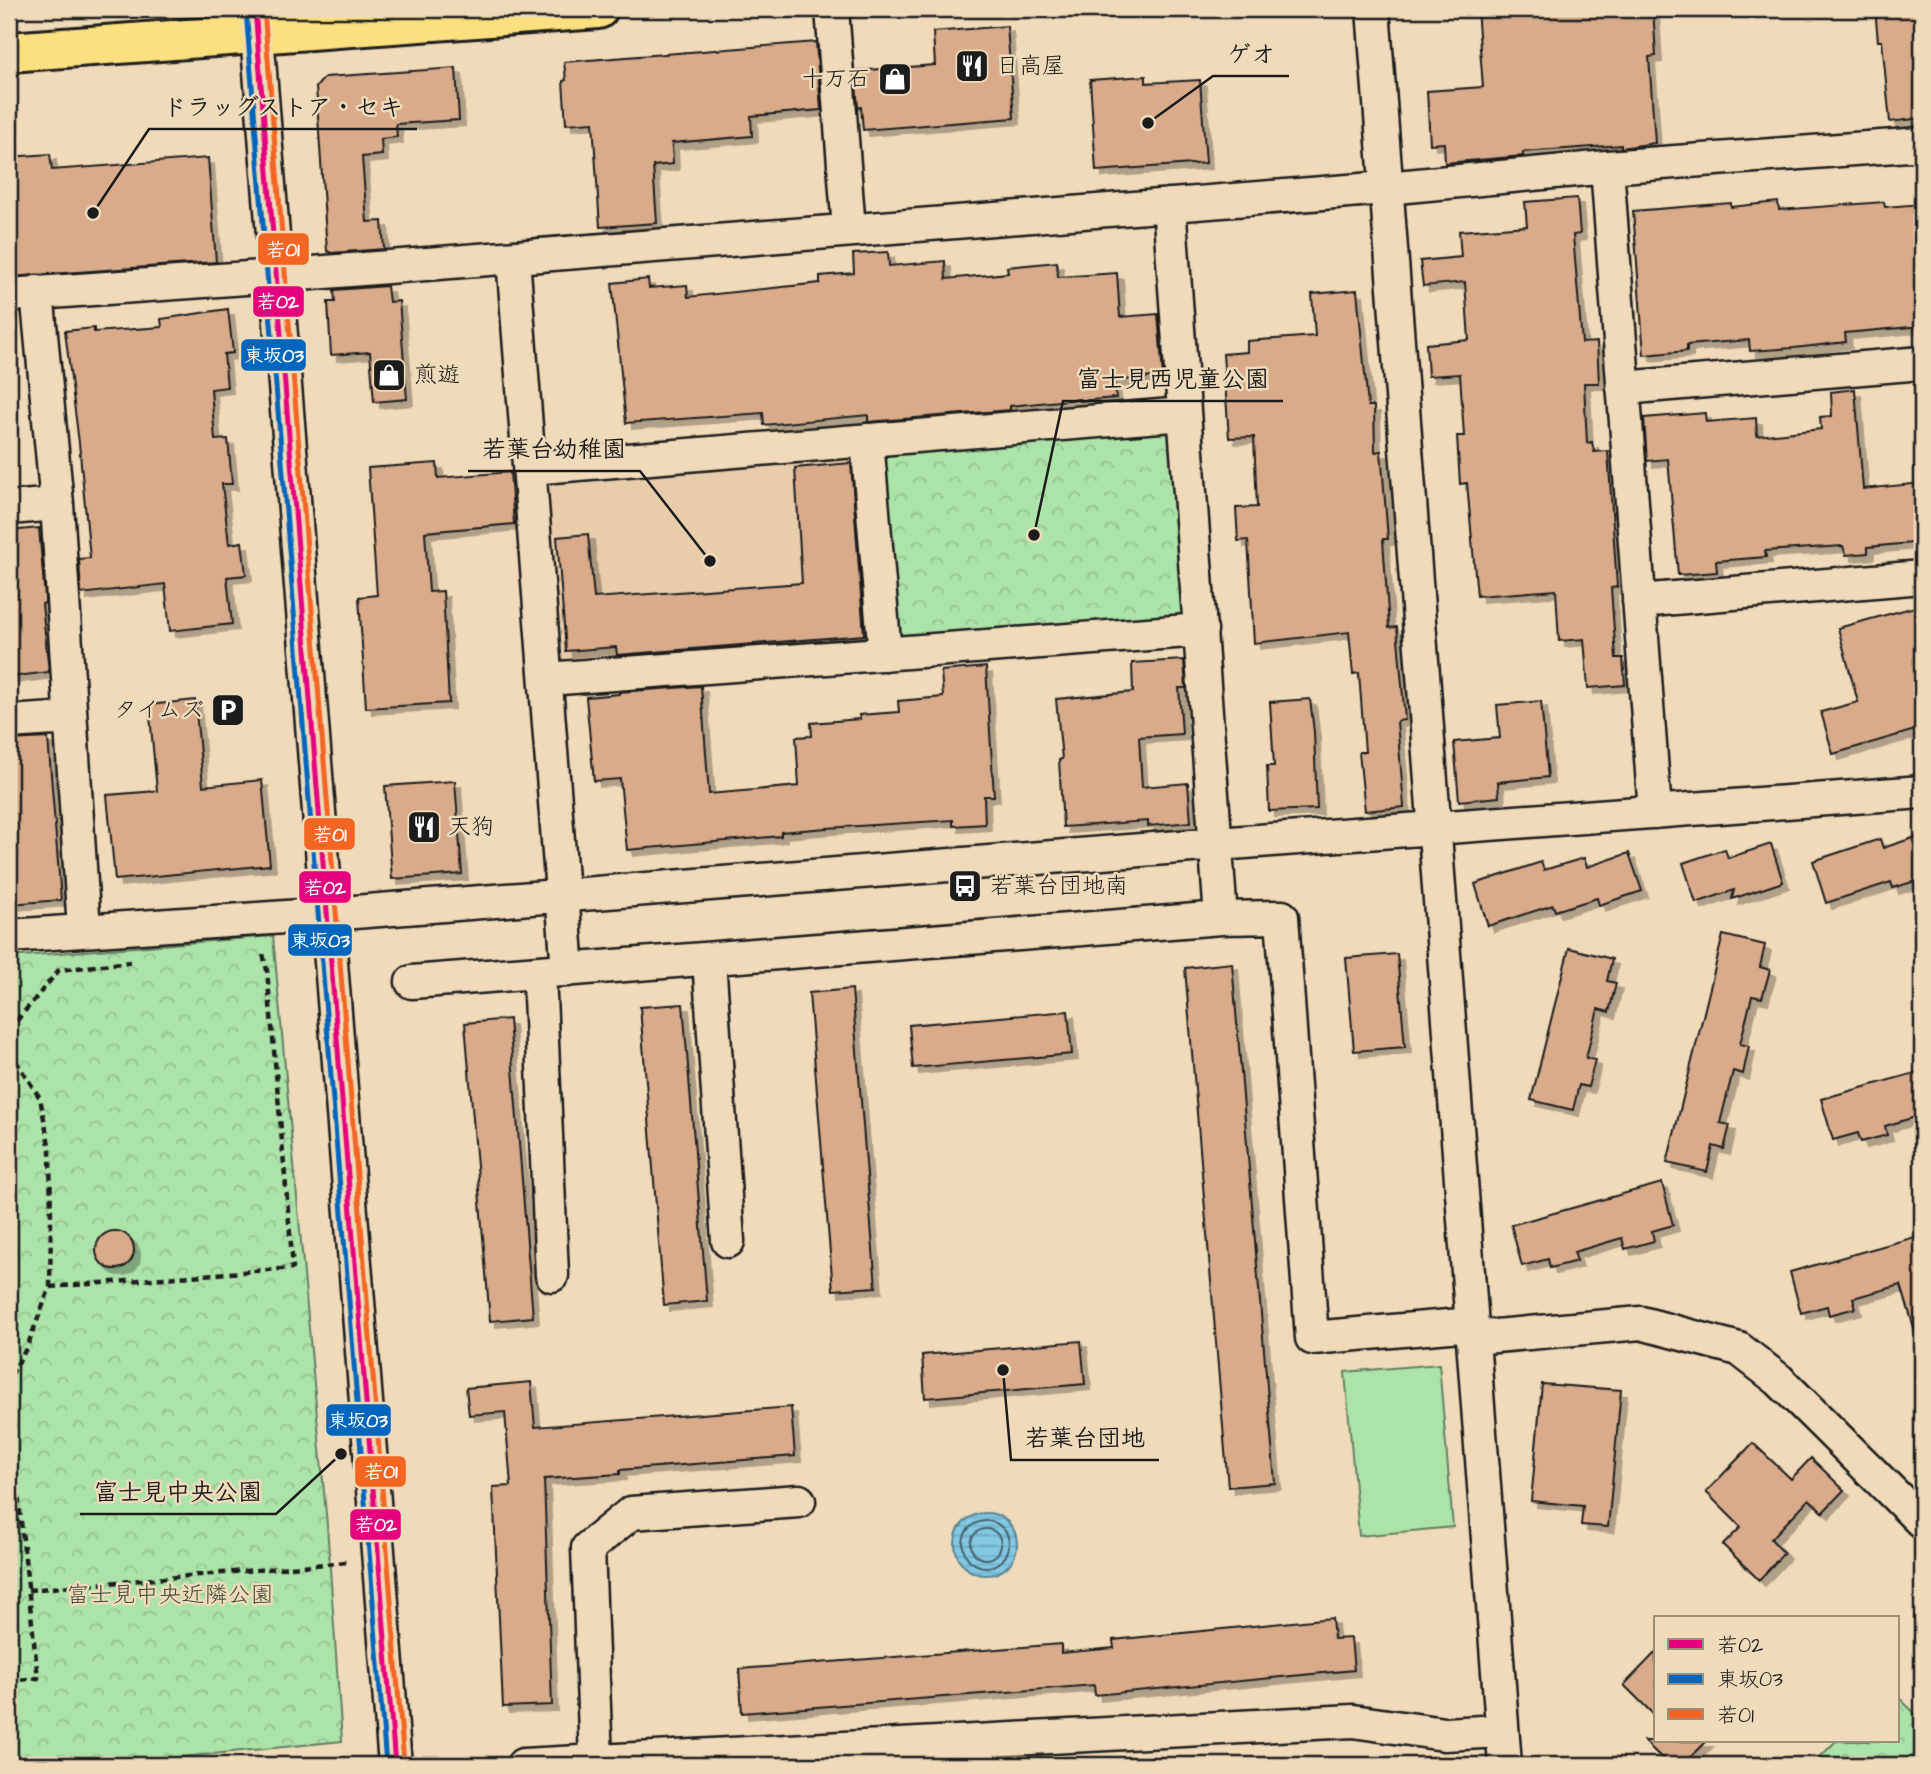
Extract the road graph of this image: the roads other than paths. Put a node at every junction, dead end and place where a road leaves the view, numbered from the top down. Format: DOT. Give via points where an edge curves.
graph roads {
  1 [pos="598,9"];
  2 [pos="832,9"];
  3 [pos="1373,9"];
  4 [pos="499,13"];
  5 [pos="257,21"];
  6 [pos="9,52"];
  7 [pos="1922,144"];
  8 [pos="1607,167"];
  9 [pos="1386,188"];
  10 [pos="1169,205"];
  11 [pos="849,230"];
  12 [pos="513,258"];
  13 [pos="275,276"];
  14 [pos="23,293"];
  15 [pos="1922,363"];
  16 [pos="1623,388"];
  17 [pos="1185,414"];
  18 [pos="867,440"];
  19 [pos="530,468"];
  20 [pos="57,504"];
  21 [pos="9,508"];
  22 [pos="1922,577"];
  23 [pos="1639,601"];
  24 [pos="1201,630"];
  25 [pos="885,654"];
  26 [pos="547,678"];
  27 [pos="70,718"];
  28 [pos="9,722"];
  29 [pos="1922,792"];
  30 [pos="1655,812"];
  31 [pos="1435,829"];
  32 [pos="1217,844"];
  33 [pos="564,896"];
  34 [pos="329,914"];
  35 [pos="1221,918"];
  36 [pos="84,930"];
  37 [pos="9,936"];
  38 [pos="709,959"];
  39 [pos="554,971"];
  40 [pos="412,982"];
  41 [pos="727,1241"];
  42 [pos="552,1275"];
  43 [pos="1472,1331"];
  44 [pos="799,1501"];
  45 [pos="1922,1522"];
  46 [pos="1502,1731"];
  47 [pos="596,1761"];
  48 [pos="395,1765"];
  49 [pos="523,1765"];
  50 [pos="1505,1765"];
  1 -- 4 [label="main road"];
  2 -- 11 [label="street"];
  3 -- 9 [label="street"];
  4 -- 5 [label="main road"];
  5 -- 6 [label="main road"];
  5 -- 13 [label="street"];
  7 -- 8 [label="street"];
  8 -- 9 [label="street"];
  8 -- 16 [label="street"];
  9 -- 10 [label="street"];
  9 -- 31 [label="street"];
  10 -- 11 [label="street"];
  10 -- 17 [label="street"];
  11 -- 12 [label="street"];
  12 -- 13 [label="street"];
  12 -- 19 [label="street"];
  13 -- 14 [label="street"];
  13 -- 34 [label="street"];
  14 -- 20 [label="street"];
  15 -- 16 [label="street"];
  16 -- 23 [label="street"];
  17 -- 18 [label="street"];
  17 -- 24 [label="street"];
  18 -- 19 [label="street"];
  18 -- 25 [label="street"];
  19 -- 26 [label="street"];
  20 -- 21 [label="street"];
  20 -- 27 [label="street"];
  22 -- 23 [label="street"];
  23 -- 30 [label="street"];
  24 -- 25 [label="street"];
  24 -- 32 [label="street"];
  25 -- 26 [label="street"];
  26 -- 33 [label="street"];
  27 -- 28 [label="street"];
  27 -- 36 [label="street"];
  29 -- 30 [label="street"];
  30 -- 31 [label="street"];
  31 -- 32 [label="street"];
  31 -- 43 [label="street"];
  32 -- 33 [label="street"];
  32 -- 35 [label="street"];
  33 -- 34 [label="street"];
  33 -- 39 [label="street"];
  34 -- 36 [label="street"];
  34 -- 48 [label="street"];
  35 -- 38 [label="street"];
  35 -- 43 [label="street" via="1282,917 1312,1338"];
  36 -- 37 [label="street"];
  38 -- 39 [label="street"];
  38 -- 41 [label="street"];
  39 -- 40 [label="street"];
  39 -- 42 [label="street"];
  43 -- 45 [label="street" via="1641,1323 1739,1349 1779,1380"];
  43 -- 46 [label="street"];
  44 -- 47 [label="street" via="631,1513 588,1548"];
  46 -- 47 [label="street" via="1444,1734 1353,1721"];
  46 -- 50 [label="street"];
  47 -- 49 [label="street"];
}
